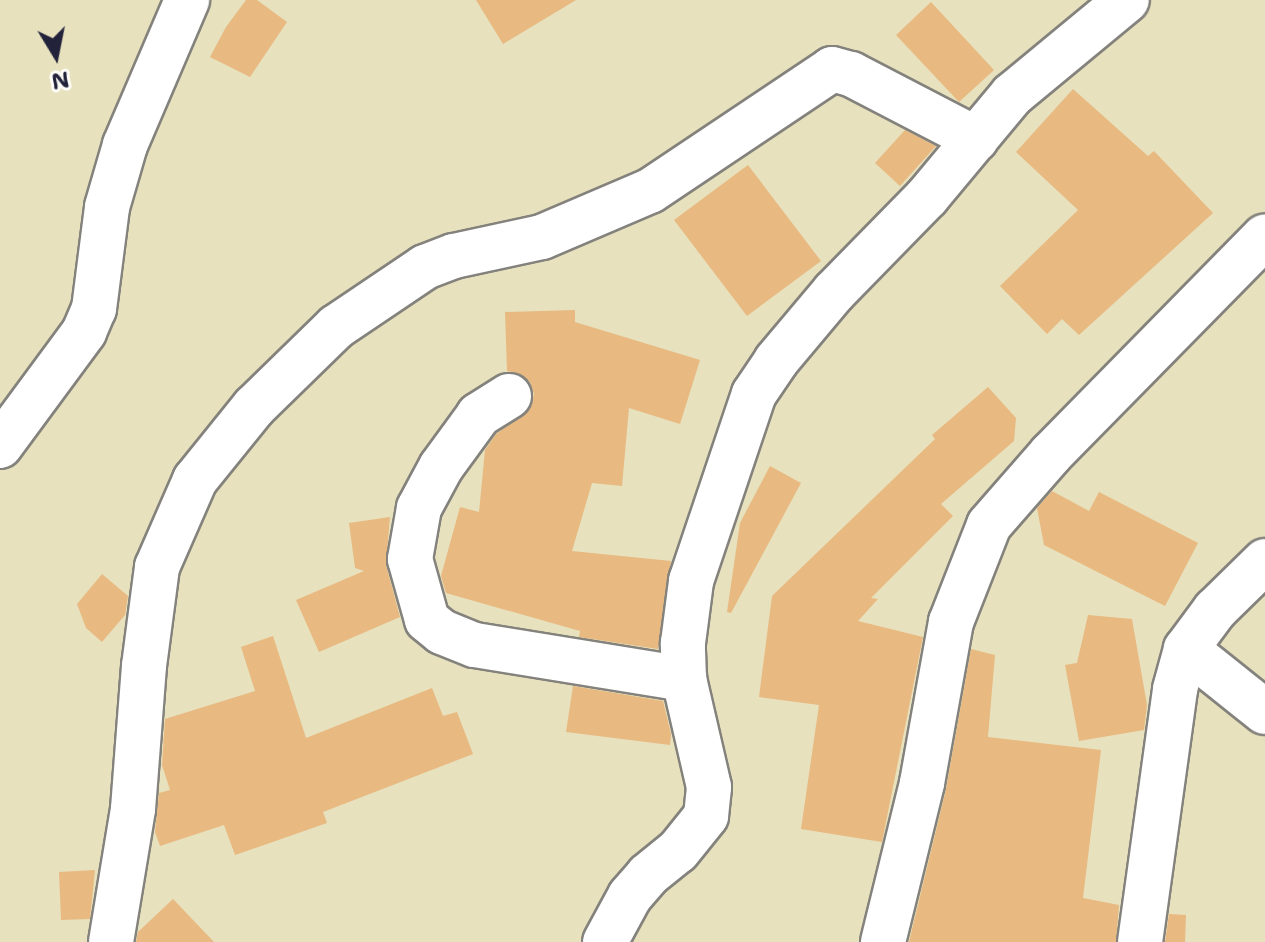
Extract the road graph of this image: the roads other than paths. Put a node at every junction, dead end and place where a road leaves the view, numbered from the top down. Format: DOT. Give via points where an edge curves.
graph roads {
  1 [pos="187,0"];
  2 [pos="1127,0"];
  3 [pos="976,139"];
  4 [pos="1265,236"];
  5 [pos="509,396"];
  6 [pos="0,446"];
  7 [pos="1265,561"];
  8 [pos="1186,649"];
  9 [pos="684,679"];
  10 [pos="1265,712"];
  11 [pos="111,942"];
  12 [pos="605,942"];
  13 [pos="883,942"];
  14 [pos="1140,942"];
  1 -- 6 [label="street" via="121,158 107,207 94,309 84,332"];
  2 -- 3 [label="street" via="1012,95"];
  3 -- 9 [label="street" via="834,292 754,394 691,581"];
  3 -- 11 [label="street" via="832,69 650,191 542,237 425,267 336,327 254,407 195,480 157,567 133,809"];
  4 -- 13 [label="street" via="1051,454 989,525 951,622 922,783"];
  5 -- 9 [label="street" via="479,415 419,508 410,559 427,620 475,645"];
  7 -- 8 [label="street" via="1215,610"];
  8 -- 10 [label="street"];
  8 -- 14 [label="street" via="1175,689"];
  9 -- 12 [label="street" via="709,787 706,816 630,896"];
}
